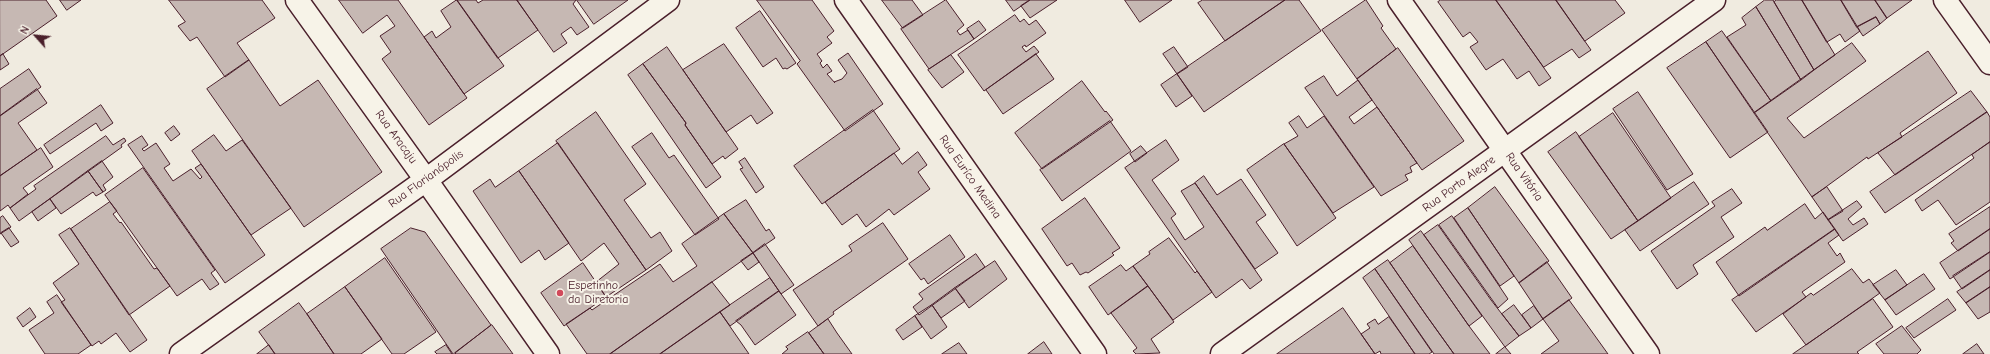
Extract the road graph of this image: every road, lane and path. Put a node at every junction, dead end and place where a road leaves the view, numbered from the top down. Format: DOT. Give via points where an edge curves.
graph roads {
  1 [pos="297,0"];
  2 [pos="668,0"];
  3 [pos="846,0"];
  4 [pos="1399,0"];
  5 [pos="1714,0"];
  6 [pos="1945,0"];
  7 [pos="1990,63"];
  8 [pos="1505,151"];
  9 [pos="426,180"];
  10 [pos="180,354"];
  11 [pos="548,354"];
  12 [pos="1095,354"];
  13 [pos="1222,354"];
  14 [pos="1648,354"];
  1 -- 9 [label="street, Rua Aracaju"];
  2 -- 9 [label="street, Rua Florianópolis"];
  3 -- 12 [label="street, Rua Euríco Medina"];
  4 -- 8 [label="street, Rua Vitória"];
  5 -- 8 [label="street, Rua Porto Alegre"];
  6 -- 7 [label="street"];
  8 -- 13 [label="street, Rua Porto Alegre"];
  8 -- 14 [label="street, Rua Vitória"];
  9 -- 10 [label="street, Rua Florianópolis"];
  9 -- 11 [label="street, Rua Aracaju"];
}
